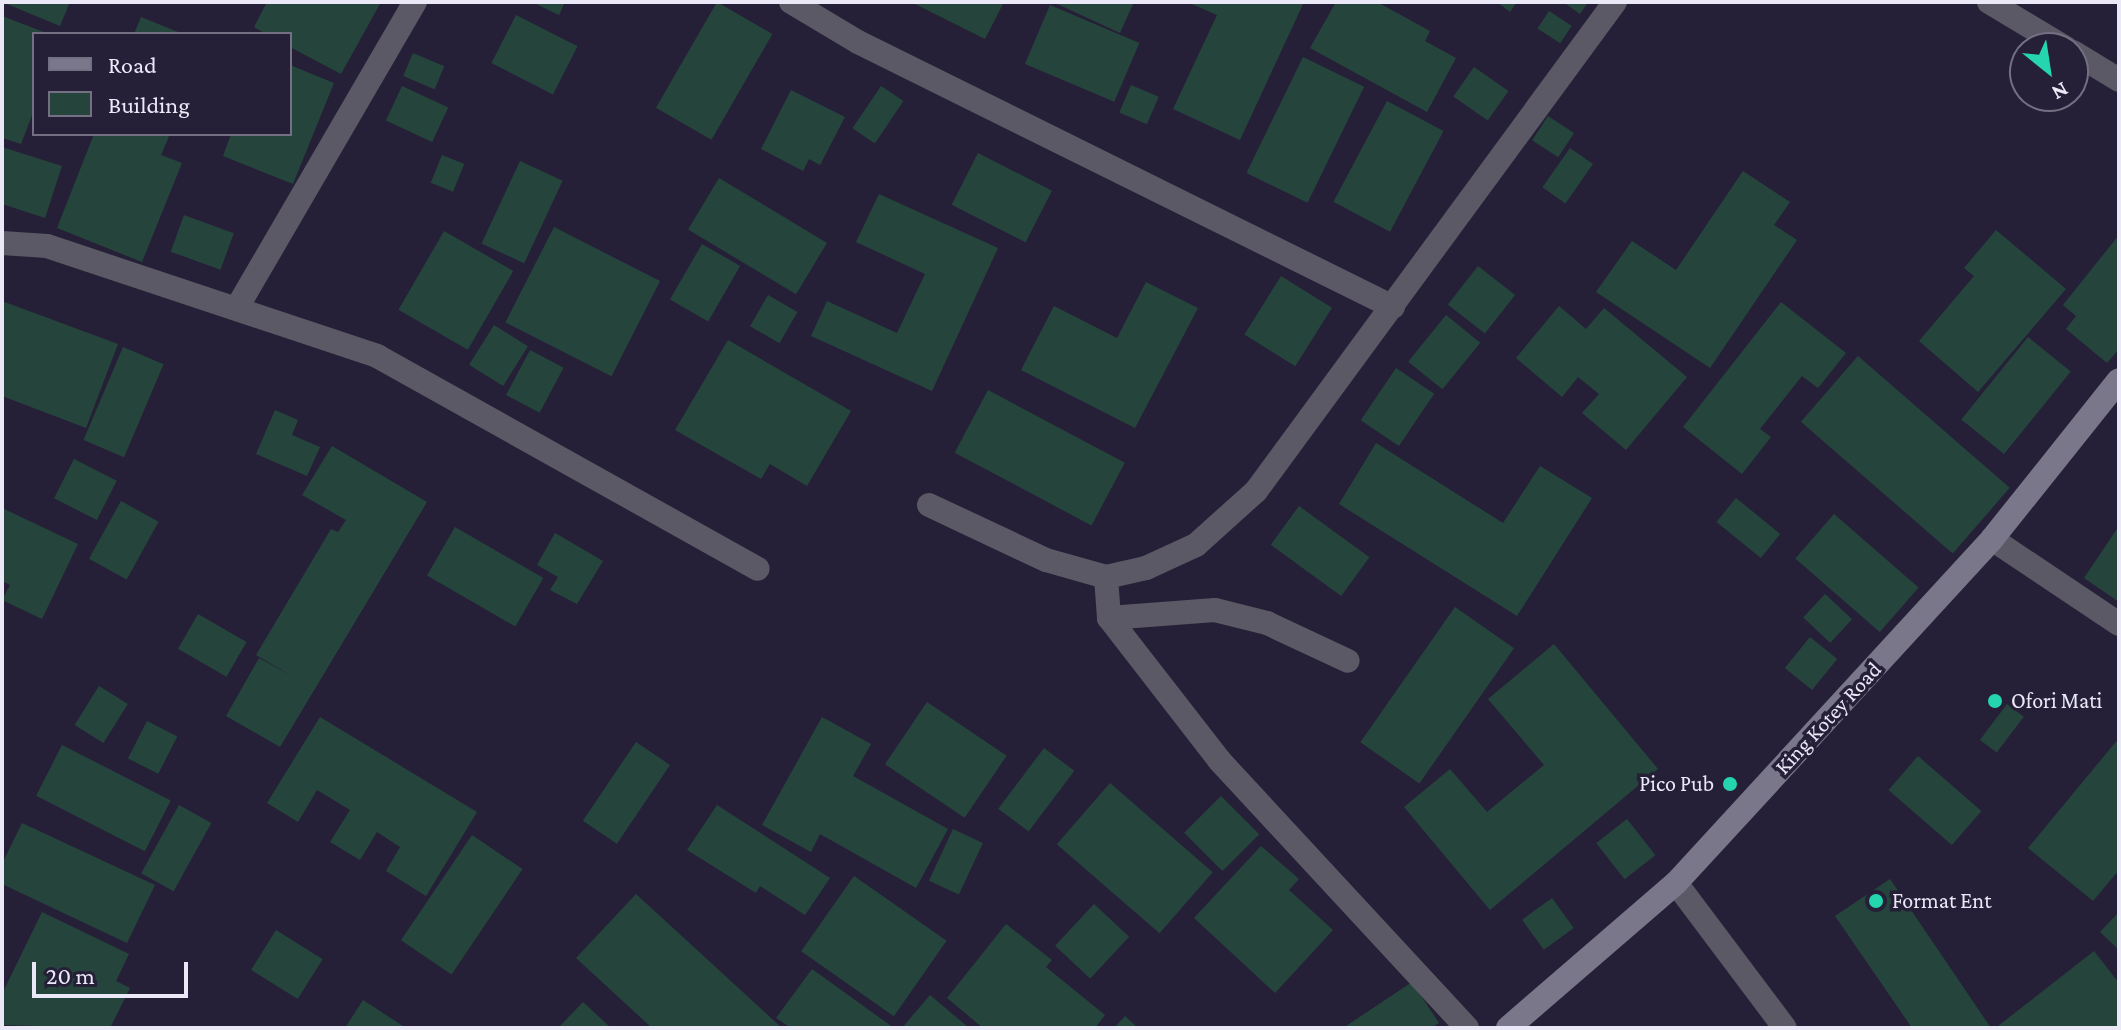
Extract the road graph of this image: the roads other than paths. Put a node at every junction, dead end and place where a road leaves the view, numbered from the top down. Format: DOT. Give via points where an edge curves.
graph roads {
  1 [pos="415,2"];
  2 [pos="791,2"];
  3 [pos="1615,2"];
  4 [pos="1989,2"];
  5 [pos="2039,32"];
  6 [pos="2089,62"];
  7 [pos="2119,80"];
  8 [pos="2,243"];
  9 [pos="238,306"];
  10 [pos="1393,307"];
  11 [pos="2119,380"];
  12 [pos="929,505"];
  13 [pos="1992,539"];
  14 [pos="758,569"];
  15 [pos="1106,577"];
  16 [pos="1109,618"];
  17 [pos="2119,624"];
  18 [pos="1348,661"];
  19 [pos="1676,883"];
  20 [pos="1513,1027"];
  21 [pos="1467,1028"];
  22 [pos="1785,1028"];
  1 -- 9 [label="street"];
  2 -- 10 [label="street" via="858,42"];
  3 -- 10 [label="street"];
  4 -- 5 [label="street"];
  6 -- 7 [label="street"];
  8 -- 9 [label="street" via="47,246"];
  9 -- 14 [label="street" via="377,356"];
  10 -- 15 [label="street" via="1230,519 1196,545 1146,568"];
  11 -- 13 [label="street, King Kotey Road"];
  12 -- 15 [label="street" via="1046,560"];
  13 -- 17 [label="street"];
  13 -- 19 [label="street, King Kotey Road"];
  15 -- 16 [label="street"];
  16 -- 18 [label="street" via="1215,610 1267,623"];
  16 -- 21 [label="street" via="1219,760"];
  19 -- 20 [label="street, King Kotey Road"];
  19 -- 22 [label="street"];
}
